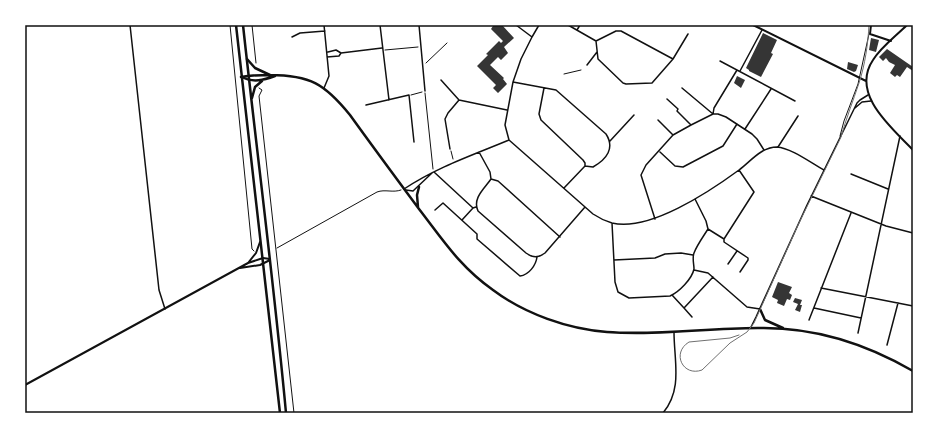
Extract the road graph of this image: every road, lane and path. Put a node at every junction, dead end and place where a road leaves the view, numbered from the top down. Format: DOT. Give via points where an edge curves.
graph roads {
  1 [pos="130,25"];
  2 [pos="230,25"];
  3 [pos="236,25"];
  4 [pos="243,25"];
  5 [pos="252,25"];
  6 [pos="324,25"];
  7 [pos="380,25"];
  8 [pos="419,25"];
  9 [pos="516,25"];
  10 [pos="539,25"];
  11 [pos="568,25"];
  12 [pos="580,25"];
  13 [pos="753,25"];
  14 [pos="871,25"];
  15 [pos="907,25"];
  16 [pos="577,30"];
  17 [pos="762,30"];
  18 [pos="325,31"];
  19 [pos="688,34"];
  20 [pos="870,34"];
  21 [pos="292,37"];
  22 [pos="532,37"];
  23 [pos="596,41"];
  24 [pos="891,41"];
  25 [pos="447,42"];
  26 [pos="421,46"];
  27 [pos="382,49"];
  28 [pos="327,52"];
  29 [pos="597,52"];
  30 [pos="341,53"];
  31 [pos="246,57"];
  32 [pos="327,57"];
  33 [pos="673,59"];
  34 [pos="720,61"];
  35 [pos="426,63"];
  36 [pos="587,65"];
  37 [pos="254,67"];
  38 [pos="581,70"];
  39 [pos="737,70"];
  40 [pos="740,72"];
  41 [pos="564,74"];
  42 [pos="248,75"];
  43 [pos="271,75"];
  44 [pos="278,75"];
  45 [pos="241,77"];
  46 [pos="859,78"];
  47 [pos="263,80"];
  48 [pos="441,80"];
  49 [pos="249,81"];
  50 [pos="866,81"];
  51 [pos="513,82"];
  52 [pos="257,86"];
  53 [pos="324,88"];
  54 [pos="544,88"];
  55 [pos="682,88"];
  56 [pos="771,88"];
  57 [pos="425,91"];
  58 [pos="409,95"];
  59 [pos="868,95"];
  60 [pos="667,99"];
  61 [pos="389,100"];
  62 [pos="459,100"];
  63 [pos="251,101"];
  64 [pos="795,101"];
  65 [pos="871,101"];
  66 [pos="366,104"];
  67 [pos="508,110"];
  68 [pos="854,110"];
  69 [pos="713,114"];
  70 [pos="634,115"];
  71 [pos="798,116"];
  72 [pos="658,120"];
  73 [pos="737,124"];
  74 [pos="691,125"];
  75 [pos="745,129"];
  76 [pos="673,135"];
  77 [pos="840,136"];
  78 [pos="900,136"];
  79 [pos="509,140"];
  80 [pos="610,141"];
  81 [pos="414,142"];
  82 [pos="778,147"];
  83 [pos="450,149"];
  84 [pos="764,150"];
  85 [pos="913,150"];
  86 [pos="659,151"];
  87 [pos="480,152"];
  88 [pos="454,162"];
  89 [pos="585,166"];
  90 [pos="739,170"];
  91 [pos="824,170"];
  92 [pos="434,172"];
  93 [pos="851,174"];
  94 [pos="491,178"];
  95 [pos="419,187"];
  96 [pos="564,188"];
  97 [pos="404,189"];
  98 [pos="888,189"];
  99 [pos="811,196"];
  100 [pos="695,199"];
  101 [pos="476,207"];
  102 [pos="585,207"];
  103 [pos="418,208"];
  104 [pos="473,208"];
  105 [pos="435,210"];
  106 [pos="851,213"];
  107 [pos="655,219"];
  108 [pos="462,220"];
  109 [pos="612,224"];
  110 [pos="881,224"];
  111 [pos="708,229"];
  112 [pos="913,233"];
  113 [pos="560,237"];
  114 [pos="261,239"];
  115 [pos="724,239"];
  116 [pos="277,248"];
  117 [pos="254,251"];
  118 [pos="737,251"];
  119 [pos="273,252"];
  120 [pos="277,252"];
  121 [pos="693,255"];
  122 [pos="537,257"];
  123 [pos="263,258"];
  124 [pos="271,259"];
  125 [pos="614,260"];
  126 [pos="248,263"];
  127 [pos="264,263"];
  128 [pos="728,264"];
  129 [pos="238,268"];
  130 [pos="694,270"];
  131 [pos="740,272"];
  132 [pos="713,277"];
  133 [pos="821,288"];
  134 [pos="672,295"];
  135 [pos="866,297"];
  136 [pos="898,304"];
  137 [pos="913,306"];
  138 [pos="684,308"];
  139 [pos="814,308"];
  140 [pos="165,309"];
  141 [pos="760,309"];
  142 [pos="692,317"];
  143 [pos="861,318"];
  144 [pos="809,320"];
  145 [pos="750,328"];
  146 [pos="785,329"];
  147 [pos="674,332"];
  148 [pos="858,334"];
  149 [pos="887,345"];
  150 [pos="913,371"];
  151 [pos="25,385"];
  152 [pos="280,413"];
  153 [pos="286,413"];
  154 [pos="294,413"];
  155 [pos="662,413"];
  1 -- 140 [label="street" via="159,290"];
  2 -- 117 [label="path"];
  3 -- 45 [label="main road"];
  4 -- 31 [label="main road"];
  5 -- 37 [label="path" via="256,62"];
  6 -- 18 [label="street"];
  7 -- 27 [label="street"];
  8 -- 26 [label="street"];
  9 -- 22 [label="street"];
  10 -- 22 [label="street"];
  11 -- 16 [label="street"];
  12 -- 16 [label="street"];
  13 -- 17 [label="street"];
  14 -- 20 [label="street"];
  15 -- 24 [label="street"];
  16 -- 23 [label="street"];
  17 -- 40 [label="street"];
  17 -- 46 [label="street"];
  18 -- 21 [label="street" via="300,33"];
  18 -- 28 [label="street"];
  19 -- 33 [label="street"];
  20 -- 24 [label="street"];
  20 -- 46 [label="lane"];
  22 -- 51 [label="street"];
  23 -- 29 [label="street"];
  23 -- 33 [label="street" via="620,30"];
  24 -- 50 [label="street" via="872,61"];
  25 -- 35 [label="path"];
  26 -- 27 [label="path"];
  26 -- 57 [label="street"];
  27 -- 30 [label="street"];
  27 -- 61 [label="street"];
  28 -- 30 [label="street" via="336,50"];
  28 -- 32 [label="street"];
  29 -- 33 [label="street" via="601,63 626,84 652,83"];
  29 -- 36 [label="street"];
  30 -- 32 [label="street" via="337,57"];
  31 -- 37 [label="main road"];
  31 -- 42 [label="main road"];
  32 -- 53 [label="street" via="329,76"];
  34 -- 39 [label="street"];
  37 -- 43 [label="main road"];
  38 -- 41 [label="path"];
  39 -- 40 [label="street"];
  39 -- 69 [label="street"];
  40 -- 56 [label="street"];
  42 -- 43 [label="main road"];
  42 -- 45 [label="main road"];
  42 -- 49 [label="main road"];
  43 -- 44 [label="main road"];
  44 -- 47 [label="main road"];
  44 -- 53 [label="main road" via="306,79"];
  45 -- 49 [label="main road"];
  45 -- 114 [label="main road"];
  46 -- 50 [label="street"];
  46 -- 77 [label="lane"];
  47 -- 49 [label="main road"];
  47 -- 52 [label="main road"];
  48 -- 62 [label="street"];
  49 -- 63 [label="main road"];
  50 -- 59 [label="street"];
  51 -- 54 [label="street"];
  51 -- 67 [label="street"];
  52 -- 63 [label="main road"];
  52 -- 116 [label="path" via="262,90 259,96"];
  53 -- 97 [label="main road" via="350,115"];
  54 -- 80 [label="street" via="556,90 606,134"];
  54 -- 89 [label="street" via="541,120 583,160"];
  55 -- 69 [label="street"];
  56 -- 64 [label="street"];
  56 -- 75 [label="street"];
  57 -- 58 [label="path"];
  57 -- 92 [label="path"];
  58 -- 61 [label="street"];
  58 -- 81 [label="street"];
  59 -- 65 [label="street"];
  59 -- 68 [label="street" via="858,102"];
  60 -- 74 [label="street"];
  61 -- 66 [label="street"];
  62 -- 67 [label="street"];
  62 -- 83 [label="street" via="444,118"];
  63 -- 124 [label="main road"];
  65 -- 68 [label="street" via="862,102"];
  65 -- 78 [label="street"];
  67 -- 79 [label="street" via="505,125"];
  68 -- 77 [label="street"];
  69 -- 73 [label="street" via="726,117"];
  69 -- 74 [label="street"];
  70 -- 80 [label="street"];
  71 -- 82 [label="street"];
  72 -- 76 [label="street"];
  73 -- 75 [label="street"];
  73 -- 86 [label="street" via="723,146 683,167 675,166"];
  74 -- 76 [label="street"];
  75 -- 84 [label="street" via="757,139"];
  76 -- 86 [label="street"];
  77 -- 91 [label="street"];
  78 -- 85 [label="street"];
  78 -- 98 [label="street"];
  79 -- 87 [label="street"];
  79 -- 96 [label="street"];
  80 -- 89 [label="street" via="609,151 601,161 593,167"];
  82 -- 84 [label="street"];
  82 -- 91 [label="street"];
  83 -- 88 [label="path"];
  84 -- 90 [label="street"];
  86 -- 107 [label="street" via="646,165 642,174"];
  87 -- 88 [label="street"];
  87 -- 94 [label="street"];
  88 -- 92 [label="street"];
  89 -- 96 [label="street"];
  90 -- 100 [label="street"];
  90 -- 115 [label="street" via="754,192"];
  91 -- 99 [label="street"];
  92 -- 95 [label="street"];
  92 -- 97 [label="street"];
  92 -- 104 [label="street"];
  93 -- 98 [label="street"];
  94 -- 101 [label="street" via="478,196"];
  94 -- 113 [label="street" via="498,181"];
  95 -- 97 [label="street" via="413,191"];
  95 -- 103 [label="main road"];
  96 -- 102 [label="street"];
  97 -- 103 [label="main road"];
  97 -- 116 [label="path" via="396,192 377,192"];
  98 -- 110 [label="street"];
  99 -- 106 [label="street"];
  99 -- 141 [label="street"];
  100 -- 107 [label="street"];
  100 -- 111 [label="street"];
  101 -- 104 [label="street"];
  101 -- 122 [label="street" via="526,254"];
  102 -- 109 [label="street"];
  102 -- 113 [label="street"];
  103 -- 147 [label="main road" via="453,255 469,271 493,291 520,307 557,322 581,328 606,332"];
  104 -- 108 [label="street"];
  105 -- 108 [label="street" via="443,202"];
  106 -- 110 [label="street"];
  106 -- 133 [label="street"];
  107 -- 109 [label="street"];
  108 -- 122 [label="street" via="477,234 477,238 520,276 525,276 536,263"];
  109 -- 125 [label="street"];
  110 -- 112 [label="street"];
  110 -- 135 [label="street"];
  111 -- 115 [label="street"];
  111 -- 121 [label="street"];
  113 -- 122 [label="street" via="546,253"];
  114 -- 123 [label="main road"];
  114 -- 126 [label="street" via="256,253"];
  115 -- 118 [label="street" via="724,242"];
  116 -- 120 [label="path"];
  118 -- 128 [label="street"];
  118 -- 131 [label="street" via="748,260"];
  119 -- 120 [label="path"];
  120 -- 154 [label="path"];
  121 -- 125 [label="street" via="665,254 655,258"];
  121 -- 130 [label="street"];
  123 -- 124 [label="street"];
  123 -- 126 [label="street"];
  123 -- 127 [label="main road"];
  124 -- 127 [label="street"];
  124 -- 153 [label="main road"];
  125 -- 134 [label="street" via="615,285 618,292 624,296 629,298"];
  126 -- 129 [label="street"];
  127 -- 129 [label="street"];
  127 -- 152 [label="main road"];
  129 -- 140 [label="street"];
  130 -- 132 [label="street" via="708,273"];
  130 -- 134 [label="street" via="688,280"];
  132 -- 138 [label="street"];
  132 -- 141 [label="street" via="747,307"];
  133 -- 135 [label="street"];
  133 -- 139 [label="street"];
  134 -- 138 [label="street"];
  135 -- 136 [label="street"];
  135 -- 143 [label="street"];
  136 -- 137 [label="street"];
  136 -- 149 [label="street"];
  138 -- 142 [label="street"];
  139 -- 143 [label="street"];
  139 -- 144 [label="street"];
  140 -- 151 [label="street"];
  141 -- 145 [label="street"];
  141 -- 146 [label="main road" via="766,320"];
  143 -- 148 [label="street"];
  145 -- 146 [label="main road"];
  145 -- 147 [label="main road"];
  146 -- 150 [label="main road" via="864,347"];
  147 -- 155 [label="street" via="676,388 672,400"];
}
